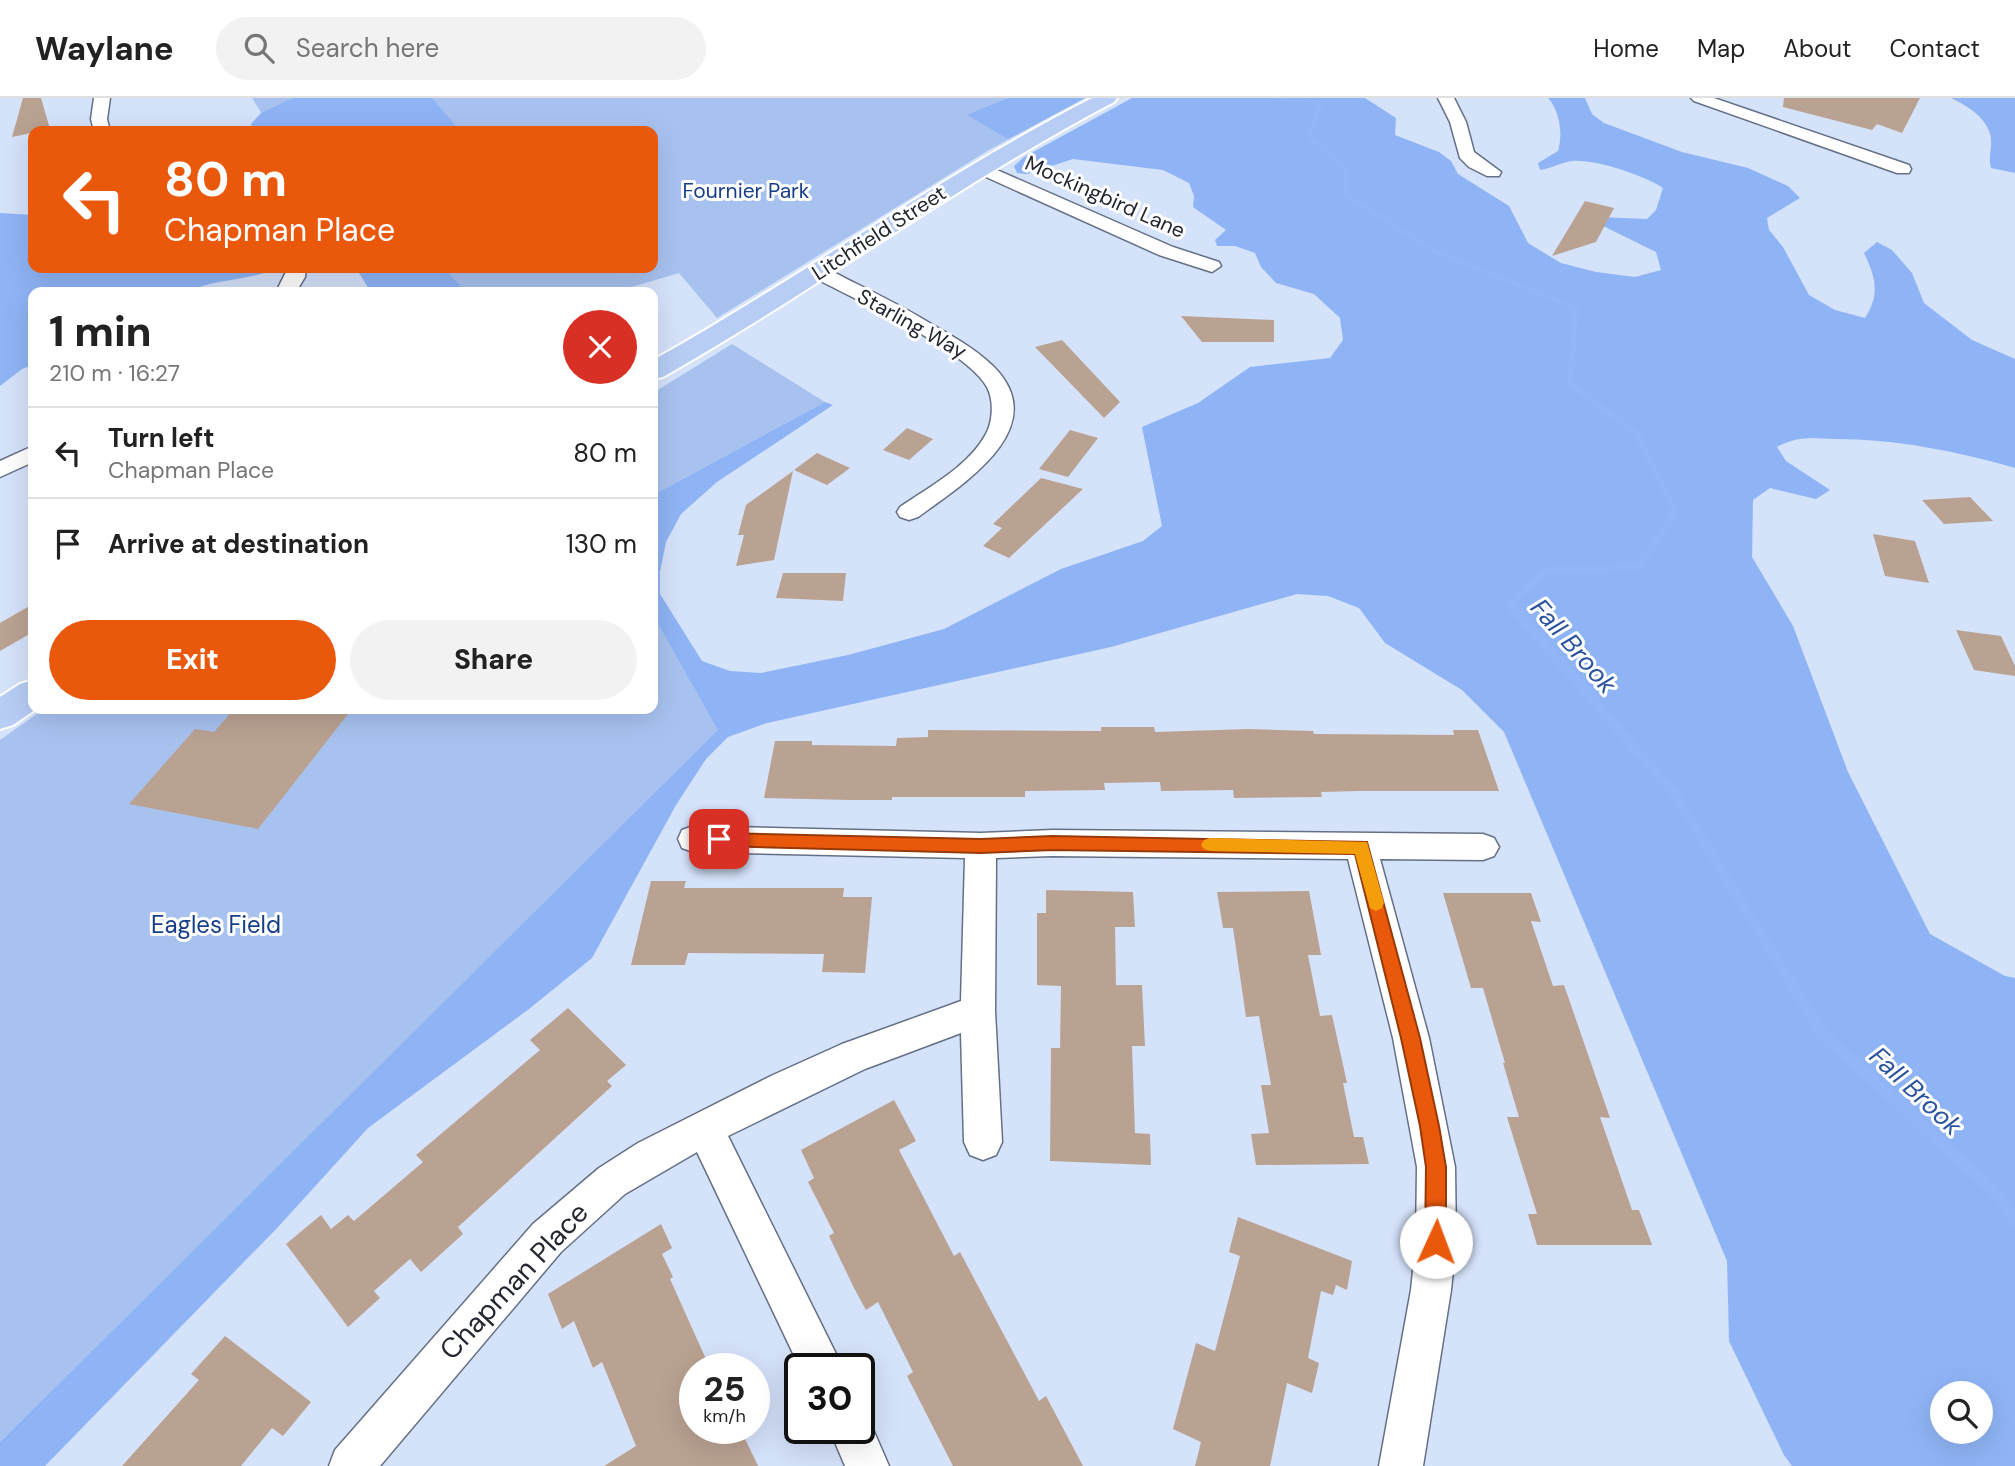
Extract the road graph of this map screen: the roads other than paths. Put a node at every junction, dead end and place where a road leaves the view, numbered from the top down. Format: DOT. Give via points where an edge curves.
graph roads {
  1 [pos="102,98"];
  2 [pos="1107,98"];
  3 [pos="1446,98"];
  4 [pos="1699,98"];
  5 [pos="101,126"];
  6 [pos="981,168"];
  7 [pos="1903,169"];
  8 [pos="1493,172"];
  9 [pos="1212,266"];
  10 [pos="818,272"];
  11 [pos="658,367"];
  12 [pos="28,456"];
  13 [pos="0,470"];
  14 [pos="909,512"];
  15 [pos="28,697"];
  16 [pos="0,715"];
  17 [pos="693,839"];
  18 [pos="981,846"];
  19 [pos="1361,847"];
  20 [pos="1483,847"];
  21 [pos="978,1011"];
  22 [pos="705,1128"];
  23 [pos="983,1142"];
  24 [pos="815,1353"];
  25 [pos="858,1444"];
  26 [pos="351,1466"];
  27 [pos="867,1466"];
  28 [pos="1401,1466"];
  1 -- 5 [label="street"];
  2 -- 6 [label="main road, Litchfield Street"];
  3 -- 8 [label="street" via="1466,154"];
  4 -- 7 [label="street"];
  6 -- 9 [label="street, Mockingbird Lane" via="1166,251"];
  6 -- 10 [label="main road, Litchfield Street"];
  10 -- 11 [label="main road, Litchfield Street"];
  10 -- 14 [label="street, Starling Way" via="980,362 998,387 1003,410 997,434 962,472"];
  12 -- 13 [label="street"];
  15 -- 16 [label="main road"];
  17 -- 18 [label="street"];
  18 -- 19 [label="street"];
  18 -- 21 [label="street"];
  19 -- 20 [label="street"];
  19 -- 28 [label="street" via="1410,1038 1436,1167 1431,1290"];
  21 -- 22 [label="street, Chapman Place" via="855,1056"];
  21 -- 23 [label="street"];
  22 -- 24 [label="street"];
  22 -- 26 [label="street, Chapman Place" via="612,1181 547,1238"];
  25 -- 27 [label="street"];
}
